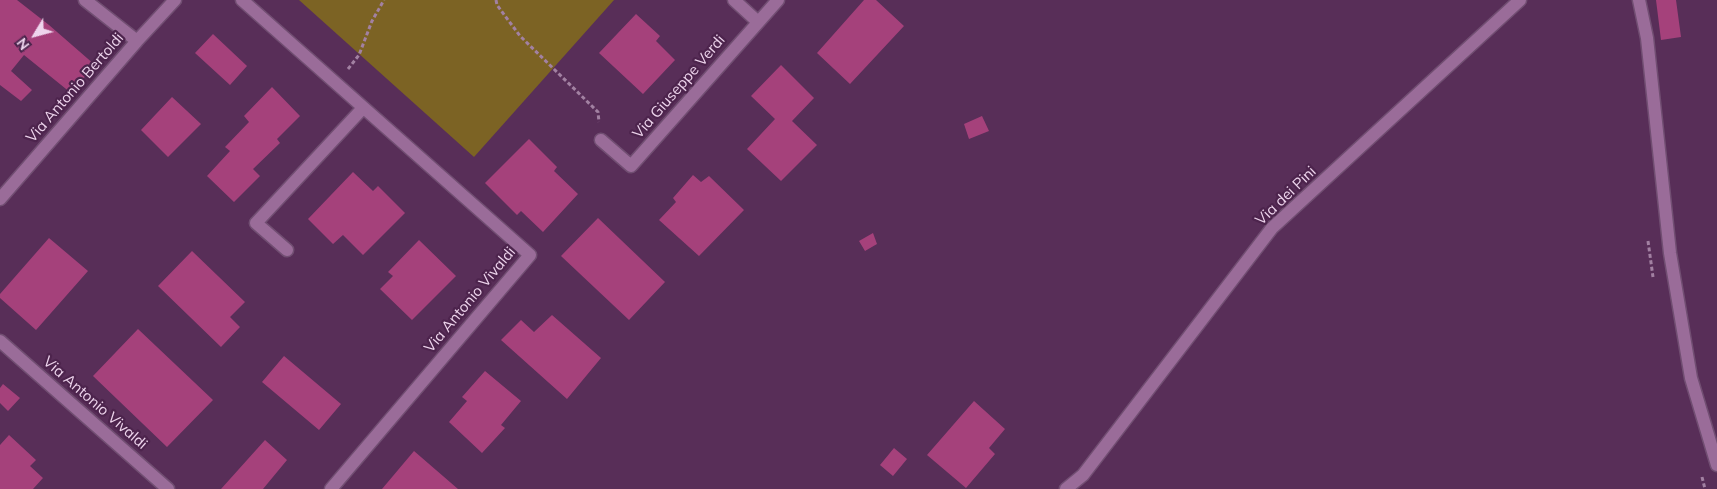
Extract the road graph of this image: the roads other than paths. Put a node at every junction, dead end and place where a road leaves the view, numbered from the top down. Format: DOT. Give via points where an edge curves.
graph roads {
  1 [pos="84,0"];
  2 [pos="175,0"];
  3 [pos="242,0"];
  4 [pos="734,0"];
  5 [pos="778,0"];
  6 [pos="1520,0"];
  7 [pos="1639,0"];
  8 [pos="758,22"];
  9 [pos="137,41"];
  10 [pos="363,108"];
  11 [pos="601,140"];
  12 [pos="0,199"];
  13 [pos="287,250"];
  14 [pos="0,340"];
  15 [pos="1717,465"];
  16 [pos="168,489"];
  17 [pos="331,489"];
  18 [pos="1066,489"];
  1 -- 9 [label="street"];
  2 -- 9 [label="street, Via Antonio Bertoldi"];
  3 -- 10 [label="street, Via Antonio Vivaldi"];
  4 -- 8 [label="street"];
  5 -- 8 [label="street, Via Giuseppe Verdi"];
  6 -- 18 [label="street, Via dei Pini" via="1272,228 1083,475"];
  7 -- 15 [label="street" via="1647,38 1672,263 1691,378"];
  8 -- 11 [label="street, Via Giuseppe Verdi" via="631,166"];
  9 -- 12 [label="street, Via Antonio Bertoldi"];
  10 -- 13 [label="street" via="256,223"];
  10 -- 17 [label="street, Via Antonio Vivaldi" via="530,255"];
  14 -- 16 [label="street, Via Antonio Vivaldi"];
}
